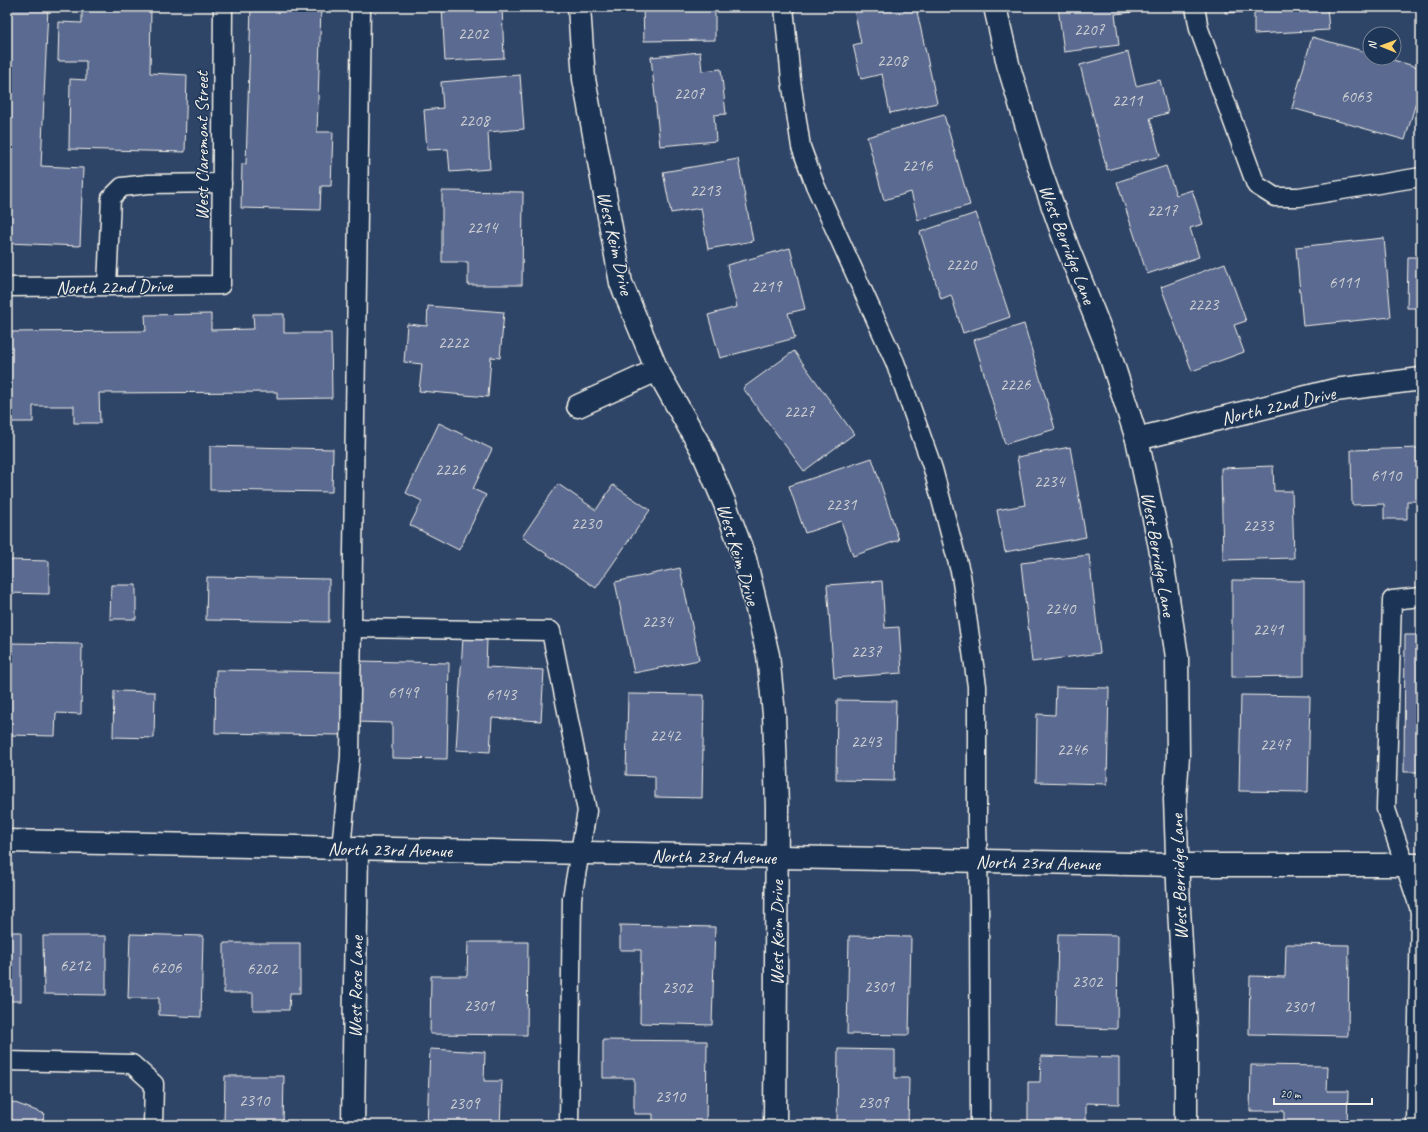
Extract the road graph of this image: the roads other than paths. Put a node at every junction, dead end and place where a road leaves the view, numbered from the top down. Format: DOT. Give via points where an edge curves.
graph roads {
  1 [pos="223,7"];
  2 [pos="361,7"];
  3 [pos="579,7"];
  4 [pos="784,7"];
  5 [pos="995,7"];
  6 [pos="1195,7"];
  7 [pos="1421,177"];
  8 [pos="222,183"];
  9 [pos="221,285"];
  10 [pos="107,286"];
  11 [pos="7,287"];
  12 [pos="657,370"];
  13 [pos="1421,379"];
  14 [pos="578,406"];
  15 [pos="1137,439"];
  16 [pos="1421,597"];
  17 [pos="352,628"];
  18 [pos="7,841"];
  19 [pos="349,848"];
  20 [pos="580,853"];
  21 [pos="776,857"];
  22 [pos="978,861"];
  23 [pos="1177,865"];
  24 [pos="1412,865"];
  25 [pos="7,1061"];
  26 [pos="153,1125"];
  27 [pos="353,1125"];
  28 [pos="569,1125"];
  29 [pos="775,1125"];
  30 [pos="980,1125"];
  31 [pos="1186,1125"];
  32 [pos="1416,1125"];
  1 -- 8 [label="lane, West Claremont Street"];
  2 -- 17 [label="lane"];
  3 -- 12 [label="street, West Keim Drive" via="584,79 621,283"];
  4 -- 22 [label="lane" via="801,148 815,185 895,362 933,469 961,575 977,686"];
  5 -- 15 [label="street, West Berridge Lane" via="1008,64 1040,170 1108,349"];
  6 -- 7 [label="lane" via="1198,29 1256,185 1275,197 1298,198"];
  8 -- 9 [label="lane, West Claremont Street"];
  8 -- 10 [label="lane" via="122,187 111,198"];
  9 -- 10 [label="lane, North 22nd Drive"];
  10 -- 11 [label="lane, North 22nd Drive"];
  12 -- 14 [label="street"];
  12 -- 21 [label="street, West Keim Drive" via="701,448 745,559 768,655 774,714"];
  13 -- 15 [label="street, North 22nd Drive" via="1335,390"];
  15 -- 23 [label="street, West Berridge Lane" via="1160,547 1177,656"];
  16 -- 24 [label="lane" via="1392,600 1386,809"];
  17 -- 19 [label="lane"];
  17 -- 20 [label="lane" via="551,632 587,810"];
  18 -- 19 [label="street, North 23rd Avenue"];
  19 -- 20 [label="street, North 23rd Avenue"];
  19 -- 27 [label="street, West Rose Lane"];
  20 -- 21 [label="street, North 23rd Avenue"];
  20 -- 28 [label="lane" via="572,898"];
  21 -- 22 [label="street, North 23rd Avenue"];
  21 -- 29 [label="street, West Keim Drive"];
  22 -- 23 [label="street, North 23rd Avenue"];
  22 -- 30 [label="lane"];
  23 -- 24 [label="street, North 23rd Avenue"];
  23 -- 31 [label="street, West Berridge Lane" via="1186,1030"];
  24 -- 32 [label="lane" via="1420,913"];
  25 -- 26 [label="lane" via="132,1064 154,1084"];
}
